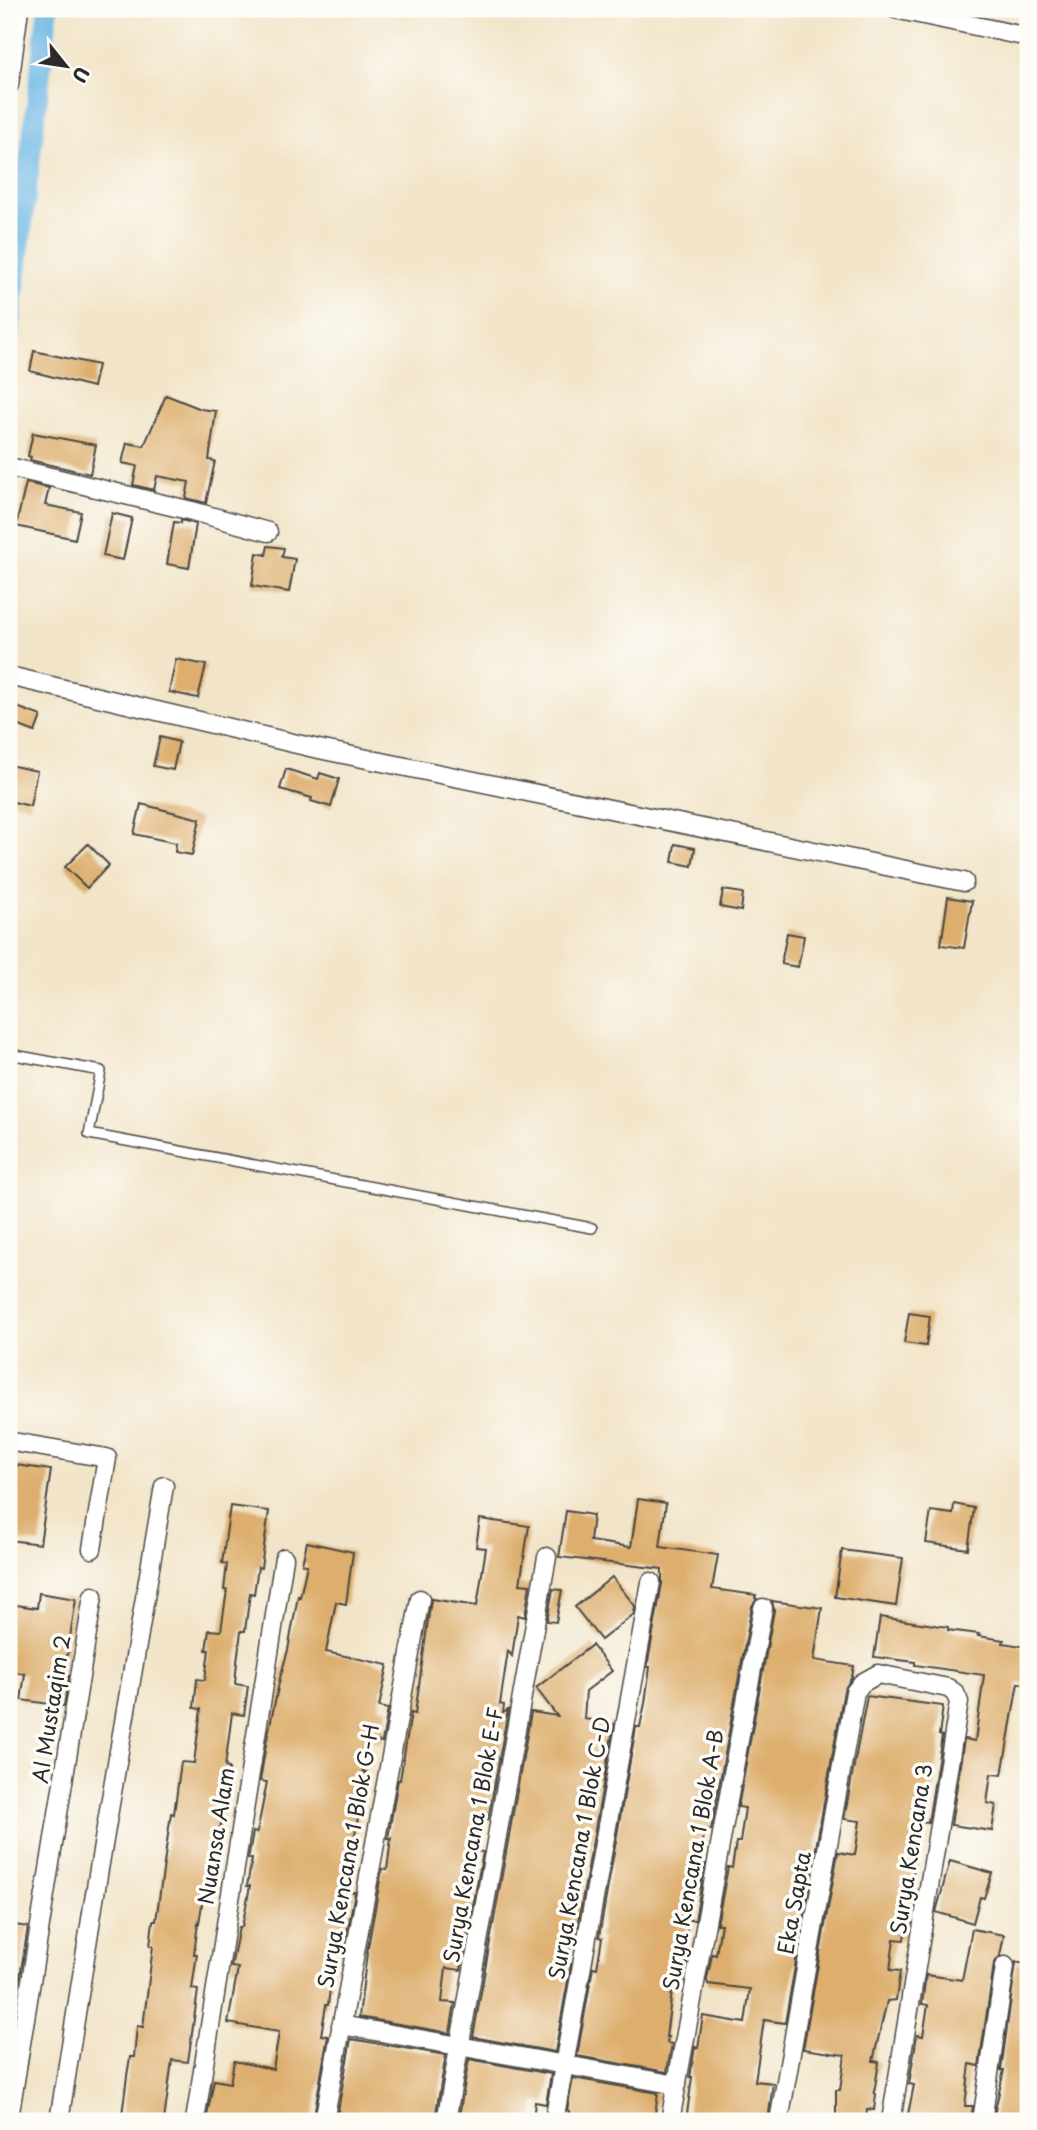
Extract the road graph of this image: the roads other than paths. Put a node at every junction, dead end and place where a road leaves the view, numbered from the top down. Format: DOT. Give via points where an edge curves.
graph roads {
  1 [pos="19,9"];
  2 [pos="895,9"];
  3 [pos="1028,37"];
  4 [pos="10,74"];
  5 [pos="9,467"];
  6 [pos="268,532"];
  7 [pos="9,676"];
  8 [pos="964,882"];
  9 [pos="9,1054"];
  10 [pos="592,1228"];
  11 [pos="9,1445"];
  12 [pos="164,1486"];
  13 [pos="92,1549"];
  14 [pos="547,1557"];
  15 [pos="284,1558"];
  16 [pos="651,1582"];
  17 [pos="93,1596"];
  18 [pos="419,1599"];
  19 [pos="763,1608"];
  20 [pos="855,1692"];
  21 [pos="1005,1966"];
  22 [pos="341,2025"];
  23 [pos="459,2046"];
  24 [pos="564,2065"];
  25 [pos="677,2085"];
  26 [pos="9,2118"];
  27 [pos="59,2121"];
  28 [pos="195,2121"];
  29 [pos="324,2121"];
  30 [pos="446,2121"];
  31 [pos="554,2121"];
  32 [pos="670,2121"];
  33 [pos="779,2121"];
  34 [pos="891,2121"];
  35 [pos="982,2121"];
  1 -- 4 [label="street"];
  2 -- 3 [label="street"];
  5 -- 6 [label="street"];
  7 -- 8 [label="street" via="314,748"];
  9 -- 10 [label="lane" via="101,1071 89,1134"];
  11 -- 13 [label="street" via="107,1458"];
  12 -- 27 [label="street"];
  14 -- 23 [label="street, Surya Kencana 1 Blok E-F"];
  15 -- 28 [label="street, Nuansa Alam"];
  16 -- 24 [label="street, Surya Kencana 1 Blok C-D"];
  17 -- 26 [label="street, Al Mustaqim 2"];
  18 -- 22 [label="street, Surya Kencana 1 Blok G-H"];
  19 -- 25 [label="street, Surya Kencana 1 Blok A-B"];
  20 -- 33 [label="street, Eka Sapta"];
  20 -- 34 [label="street, Surya Kencana 3" via="878,1674 948,1688 959,1702"];
  21 -- 35 [label="street"];
  22 -- 23 [label="street"];
  22 -- 29 [label="street, Surya Kencana 1 Blok G-H"];
  23 -- 24 [label="street"];
  23 -- 30 [label="street, Surya Kencana 1 Blok E-F"];
  24 -- 25 [label="street"];
  24 -- 31 [label="street, Surya Kencana 1 Blok C-D"];
  25 -- 32 [label="street, Surya Kencana 1 Blok A-B"];
}
